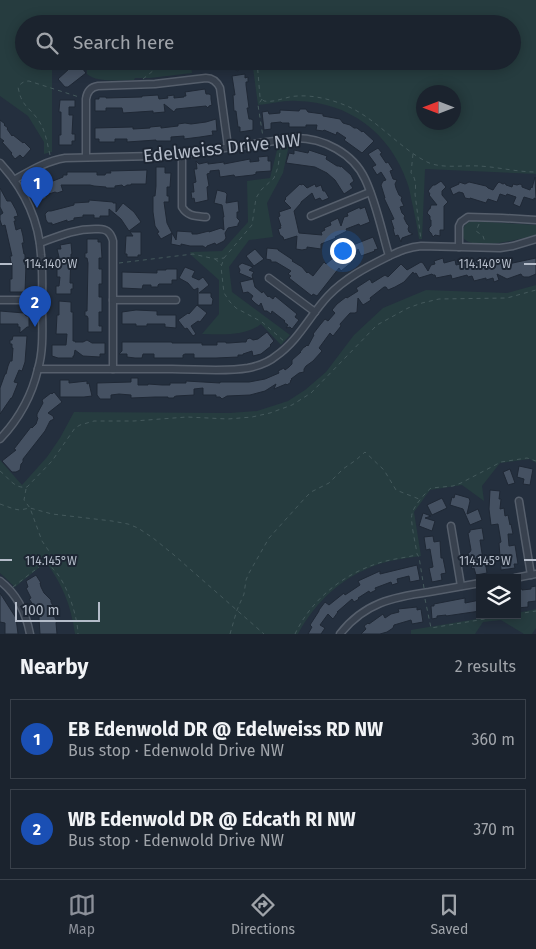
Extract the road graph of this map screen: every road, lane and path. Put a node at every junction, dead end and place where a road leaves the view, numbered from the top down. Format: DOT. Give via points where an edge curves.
graph roads {
  1 [pos="154,70"];
  2 [pos="258,70"];
  3 [pos="135,85"];
  4 [pos="86,99"];
  5 [pos="262,99"];
  6 [pos="281,140"];
  7 [pos="264,142"];
  8 [pos="228,147"];
  9 [pos="413,153"];
  10 [pos="182,154"];
  11 [pos="86,157"];
  12 [pos="52,161"];
  13 [pos="0,164"];
  14 [pos="536,172"];
  15 [pos="14,180"];
  16 [pos="370,192"];
  17 [pos="312,216"];
  18 [pos="206,217"];
  19 [pos="481,217"];
  20 [pos="536,220"];
  21 [pos="536,239"];
  22 [pos="40,243"];
  23 [pos="421,246"];
  24 [pos="459,247"];
  25 [pos="486,248"];
  26 [pos="389,256"];
  27 [pos="224,258"];
  28 [pos="215,259"];
  29 [pos="113,264"];
  30 [pos="222,267"];
  31 [pos="269,278"];
  32 [pos="536,290"];
  33 [pos="0,300"];
  34 [pos="42,300"];
  35 [pos="113,300"];
  36 [pos="176,300"];
  37 [pos="315,312"];
  38 [pos="288,346"];
  39 [pos="38,369"];
  40 [pos="113,369"];
  41 [pos="0,439"];
  42 [pos="536,461"];
  43 [pos="0,470"];
  44 [pos="27,487"];
  45 [pos="420,500"];
  46 [pos="519,501"];
  47 [pos="0,504"];
  48 [pos="30,508"];
  49 [pos="451,526"];
  50 [pos="417,554"];
  51 [pos="53,568"];
  52 [pos="534,575"];
  53 [pos="521,577"];
  54 [pos="0,581"];
  55 [pos="476,584"];
  56 [pos="461,586"];
  57 [pos="10,589"];
  58 [pos="424,592"];
  59 [pos="237,610"];
  60 [pos="536,611"];
  61 [pos="521,613"];
  62 [pos="485,619"];
  63 [pos="30,634"];
  64 [pos="78,634"];
  65 [pos="230,634"];
  66 [pos="264,634"];
  67 [pos="295,634"];
  68 [pos="340,634"];
  1 -- 3 [label="path"];
  2 -- 5 [label="path"];
  3 -- 4 [label="street" via="95,86"];
  3 -- 8 [label="street" via="206,78 215,80 220,88"];
  4 -- 11 [label="street"];
  4 -- 12 [label="path" via="29,81 18,87 22,102 46,135"];
  5 -- 7 [label="path" via="258,105"];
  5 -- 9 [label="path" via="268,102 302,96 344,105 372,121"];
  6 -- 7 [label="street, Edelweiss Drive NW"];
  6 -- 16 [label="street, Edelweiss Drive NW" via="311,139 336,149 350,159 365,178"];
  6 -- 27 [label="path" via="274,178 256,198 252,225"];
  7 -- 8 [label="street, Edelweiss Drive NW"];
  8 -- 10 [label="street, Edelweiss Drive NW"];
  9 -- 14 [label="path" via="430,164"];
  9 -- 23 [label="path" via="411,173 416,186"];
  10 -- 11 [label="street, Edelweiss Drive NW"];
  10 -- 18 [label="street" via="182,207 190,216"];
  11 -- 12 [label="street, Edelweiss Drive NW"];
  12 -- 15 [label="street, Edelweiss Drive NW"];
  13 -- 15 [label="street"];
  15 -- 22 [label="street" via="31,210"];
  16 -- 17 [label="street"];
  16 -- 26 [label="street, Edelweiss Drive NW"];
  19 -- 20 [label="street"];
  19 -- 24 [label="street" via="468,217 461,222"];
  19 -- 25 [label="path" via="476,231 483,236"];
  21 -- 25 [label="street" via="512,246"];
  22 -- 29 [label="street" via="81,229 102,229 111,235 113,241"];
  22 -- 34 [label="street"];
  23 -- 24 [label="street"];
  23 -- 26 [label="street"];
  24 -- 25 [label="street"];
  26 -- 37 [label="street" via="346,281"];
  27 -- 28 [label="path"];
  27 -- 30 [label="path"];
  28 -- 29 [label="path" via="193,254"];
  28 -- 30 [label="path"];
  29 -- 35 [label="street"];
  30 -- 38 [label="path" via="224,293 230,302 262,322"];
  31 -- 37 [label="street"];
  32 -- 44 [label="path" via="507,298 440,299 408,308 377,326 311,393 270,413 228,419 109,420 80,425"];
  33 -- 34 [label="street"];
  34 -- 39 [label="street"];
  35 -- 36 [label="street"];
  35 -- 40 [label="street"];
  37 -- 38 [label="street"];
  38 -- 40 [label="street" via="274,358 250,368"];
  39 -- 40 [label="street"];
  39 -- 41 [label="street" via="20,414"];
  42 -- 45 [label="path" via="528,458 500,462 461,483 431,488"];
  43 -- 44 [label="path" via="14,485"];
  44 -- 48 [label="path" via="24,500"];
  45 -- 50 [label="path" via="412,514"];
  45 -- 59 [label="path" via="396,490 384,470 365,452 329,483 304,498 269,538 248,573"];
  46 -- 52 [label="street"];
  47 -- 48 [label="path" via="14,509"];
  48 -- 51 [label="path" via="42,541 51,554"];
  48 -- 59 [label="path" via="138,528"];
  49 -- 56 [label="street"];
  50 -- 58 [label="path"];
  50 -- 67 [label="path" via="376,564 343,580 316,603"];
  51 -- 57 [label="path" via="44,563"];
  51 -- 64 [label="path" via="69,596"];
  52 -- 53 [label="street"];
  54 -- 57 [label="street"];
  55 -- 56 [label="street"];
  56 -- 58 [label="street"];
  57 -- 63 [label="street" via="26,616"];
  58 -- 62 [label="path" via="430,628"];
  58 -- 68 [label="street" via="372,607 356,617"];
  59 -- 65 [label="path"];
  59 -- 66 [label="path"];
  60 -- 61 [label="path"];
}
